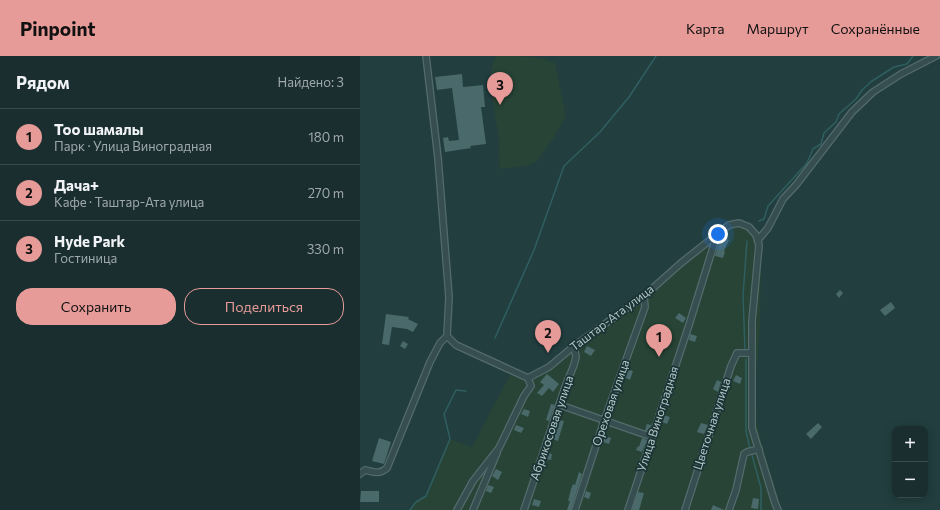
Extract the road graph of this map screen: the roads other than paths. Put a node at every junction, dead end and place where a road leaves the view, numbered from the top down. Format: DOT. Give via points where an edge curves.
graph roads {
  1 [pos="426,56"];
  2 [pos="936,56"];
  3 [pos="713,237"];
  4 [pos="758,240"];
  5 [pos="644,296"];
  6 [pos="447,336"];
  7 [pos="574,346"];
  8 [pos="752,353"];
  9 [pos="528,378"];
  10 [pos="560,405"];
  11 [pos="604,421"];
  12 [pos="652,437"];
  13 [pos="499,448"];
  14 [pos="758,449"];
  15 [pos="360,474"];
  16 [pos="457,510"];
  17 [pos="473,510"];
  18 [pos="524,510"];
  19 [pos="575,510"];
  20 [pos="628,510"];
  21 [pos="685,510"];
  22 [pos="729,510"];
  23 [pos="776,510"];
  1 -- 6 [label="street" via="438,158 449,297"];
  2 -- 4 [label="street" via="873,92 852,112 784,199 768,228"];
  3 -- 4 [label="street, Таштар-Ата улица" via="728,225 739,223 749,227"];
  3 -- 5 [label="street, Таштар-Ата улица"];
  3 -- 12 [label="street, Улица Виноградная" via="715,241 692,318"];
  4 -- 8 [label="street"];
  5 -- 7 [label="street, Таштар-Ата улица"];
  5 -- 11 [label="street, Ореховая улица" via="645,307"];
  6 -- 9 [label="street" via="456,345"];
  6 -- 15 [label="street" via="440,343 430,362 387,468 383,472 365,470"];
  7 -- 9 [label="street, Таштар-Ата улица" via="549,367"];
  7 -- 10 [label="street, Абрикосовая улица" via="576,357"];
  8 -- 14 [label="street" via="752,428"];
  8 -- 21 [label="street, Цветочная улица" via="737,353 731,366"];
  9 -- 13 [label="street" via="531,386"];
  10 -- 11 [label="street"];
  10 -- 18 [label="street, Абрикосовая улица"];
  11 -- 12 [label="street"];
  11 -- 19 [label="street, Ореховая улица"];
  12 -- 20 [label="street, Улица Виноградная"];
  13 -- 16 [label="street" via="473,481"];
  13 -- 17 [label="street"];
  14 -- 22 [label="street" via="744,454"];
  14 -- 23 [label="street"];
}
